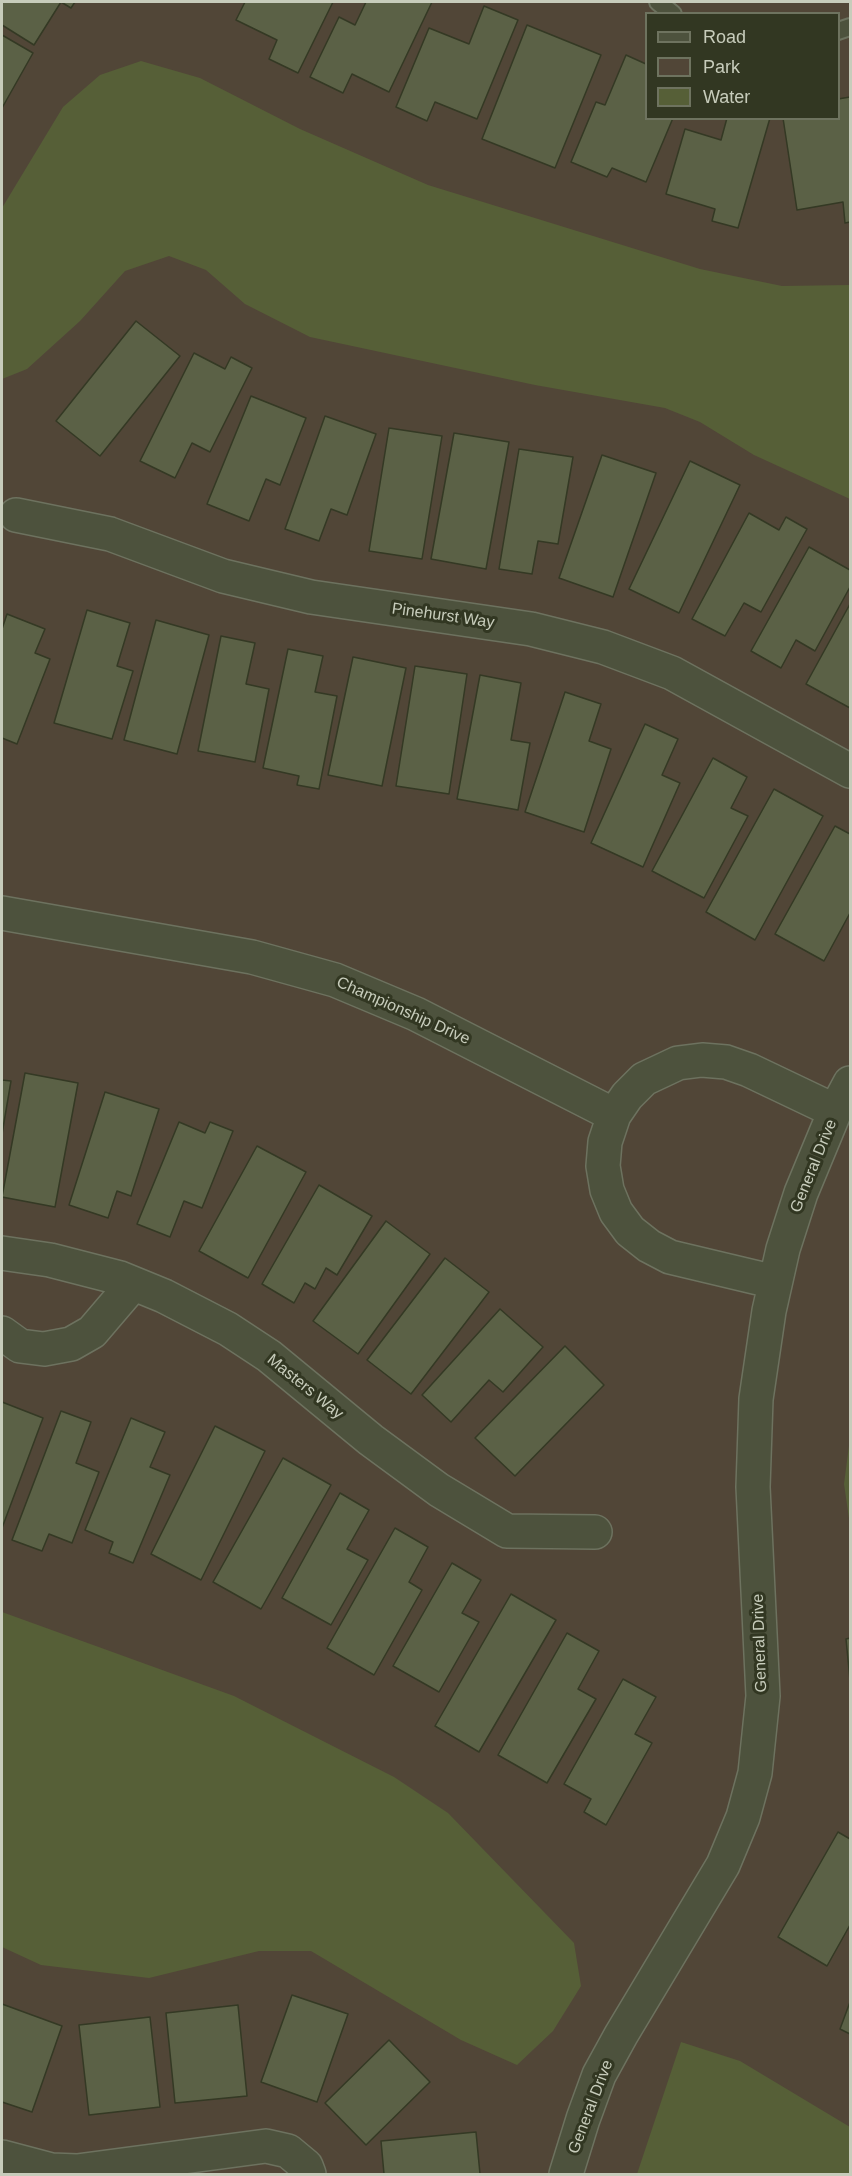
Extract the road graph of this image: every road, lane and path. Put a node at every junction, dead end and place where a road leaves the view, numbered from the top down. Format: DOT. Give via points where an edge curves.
graph roads {
  1 [pos="658,2"];
  2 [pos="670,12"];
  3 [pos="16,515"];
  4 [pos="850,771"];
  5 [pos="2,913"];
  6 [pos="843,1097"];
  7 [pos="614,1115"];
  8 [pos="2,1253"];
  9 [pos="775,1282"];
  10 [pos="133,1284"];
  11 [pos="2,1333"];
  12 [pos="595,1532"];
  13 [pos="2,2157"];
  14 [pos="227,2163"];
  15 [pos="77,2173"];
  16 [pos="309,2175"];
  17 [pos="566,2175"];
  1 -- 2 [label="lane"];
  3 -- 4 [label="street, Pinehurst Way" via="110,534 223,576 311,597 531,629 603,647 672,673"];
  5 -- 7 [label="street, Championship Drive" via="252,957 335,980 416,1014"];
  6 -- 7 [label="street" via="726,1062 702,1060 678,1063 644,1079"];
  6 -- 9 [label="street, General Drive" via="801,1193"];
  7 -- 9 [label="street" via="604,1142 603,1166 616,1212 630,1231 670,1257"];
  8 -- 10 [label="street, Masters Way" via="50,1260"];
  9 -- 17 [label="street, General Drive" via="756,1410 753,1487 763,1696 755,1773 743,1817 723,1865 599,2075"];
  10 -- 11 [label="street" via="92,1332 71,1344 44,1350 20,1346"];
  10 -- 12 [label="street, Masters Way" via="228,1329 429,1483 507,1531"];
  13 -- 15 [label="street"];
  14 -- 15 [label="street"];
  14 -- 16 [label="street" via="266,2146 288,2151 306,2166"];
}
